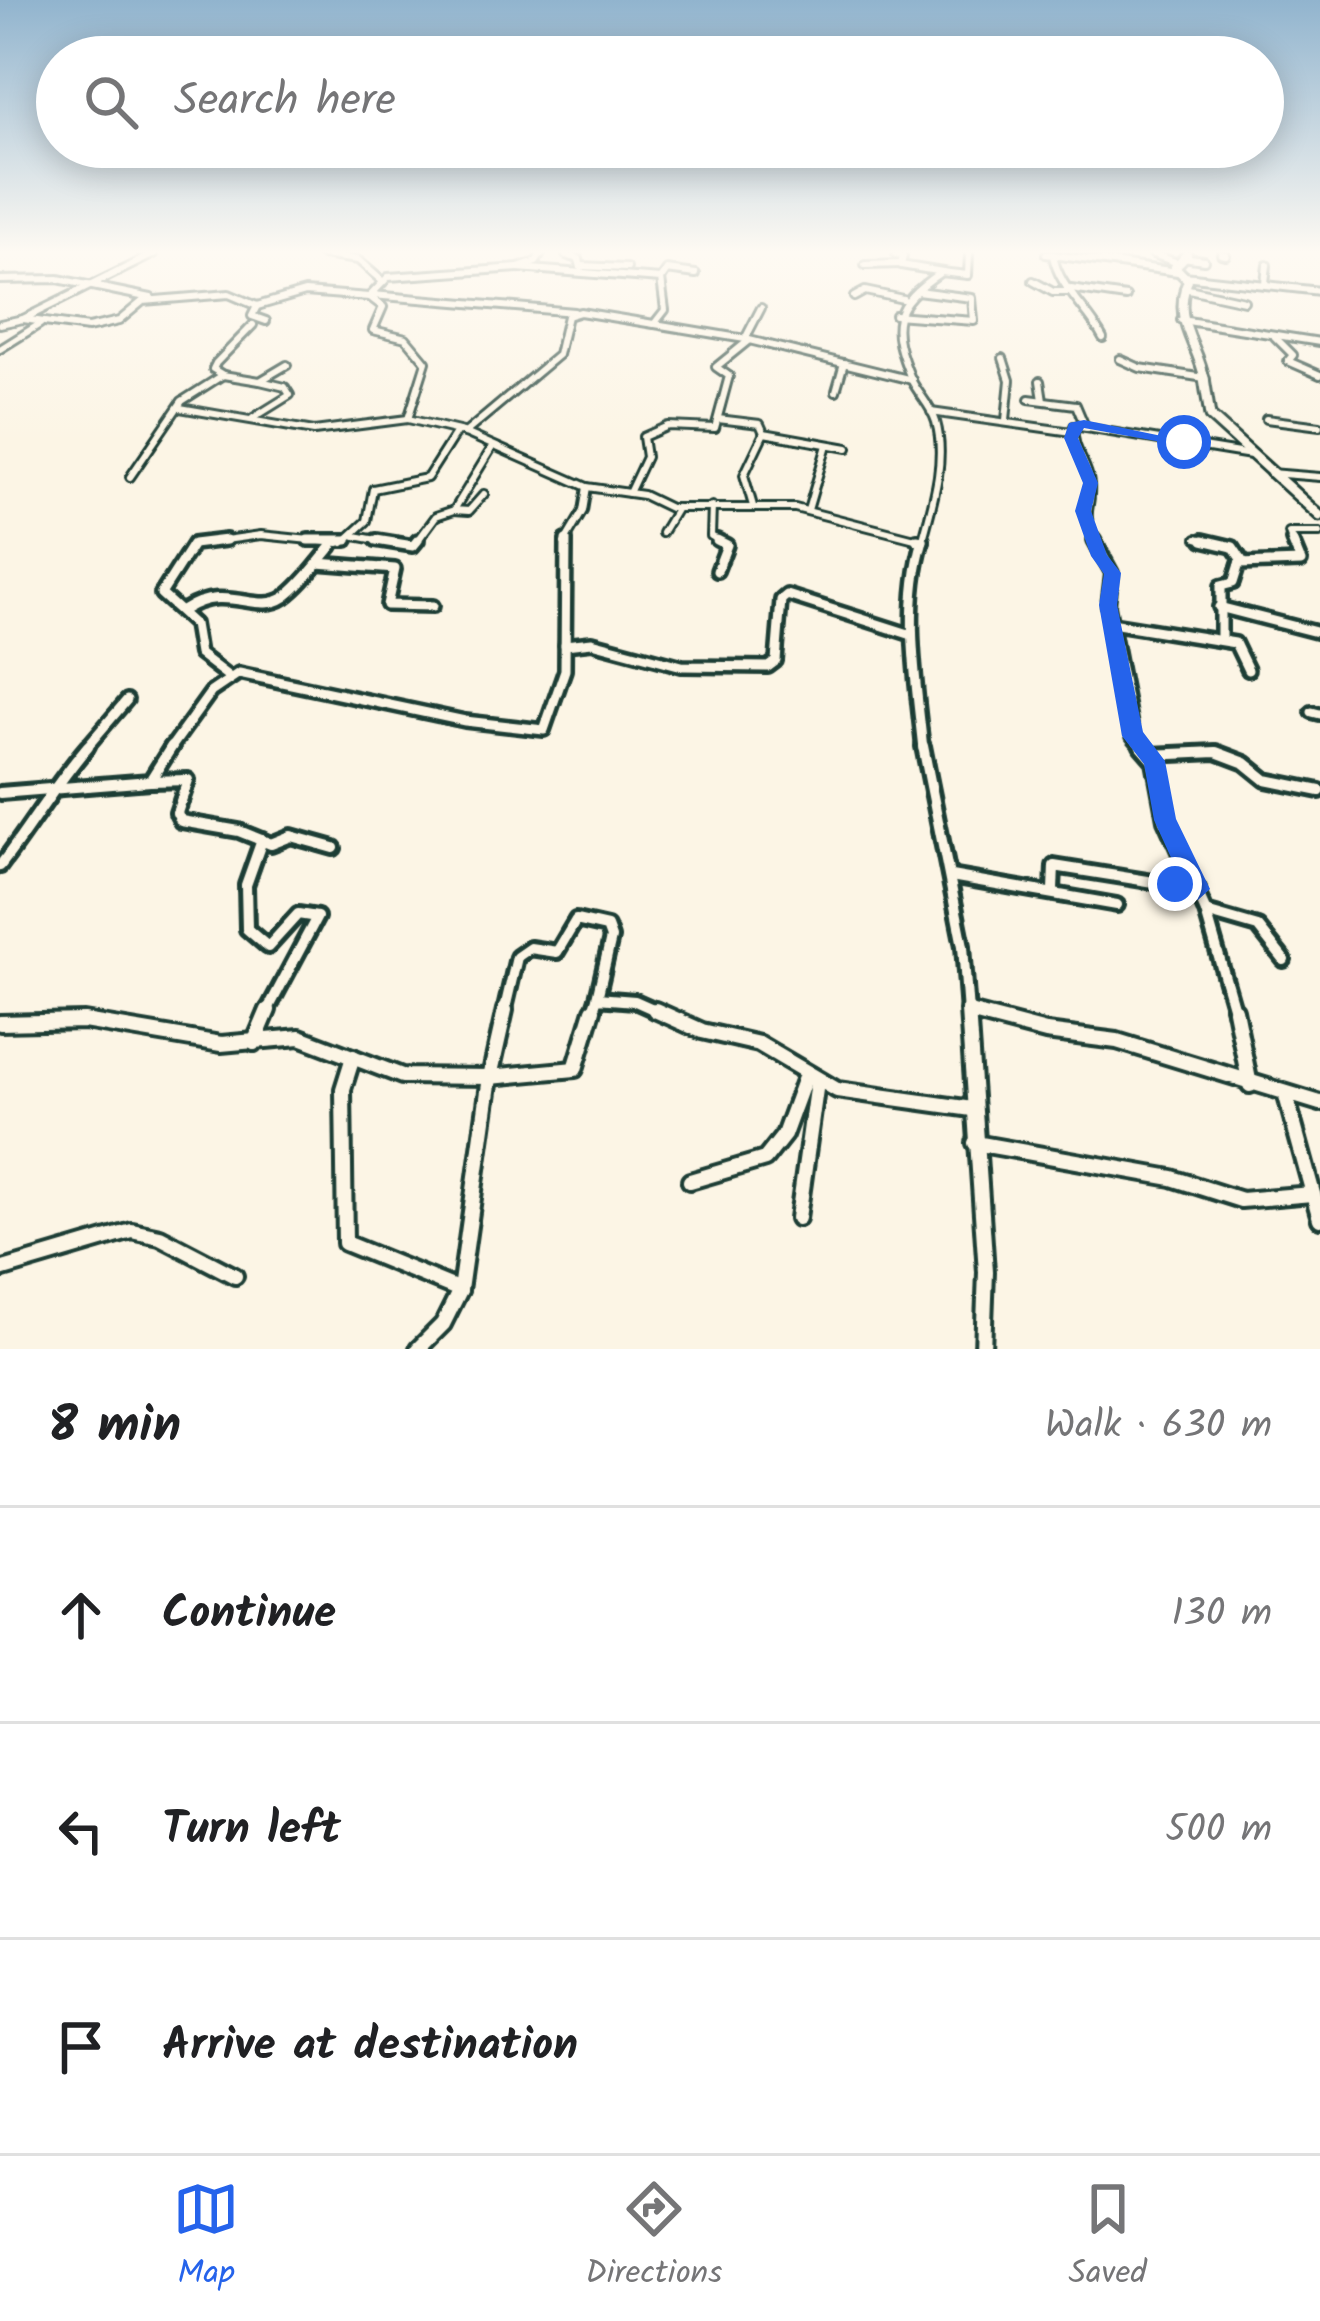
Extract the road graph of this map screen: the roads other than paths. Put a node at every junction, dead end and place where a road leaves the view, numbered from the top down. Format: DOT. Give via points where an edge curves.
graph roads {
  1 [pos="26,317"];
  2 [pos="125,317"];
  3 [pos="255,317"];
  4 [pos="378,317"];
  5 [pos="569,317"];
  6 [pos="607,317"];
  7 [pos="659,317"];
  8 [pos="753,317"];
  9 [pos="896,317"];
  10 [pos="921,317"];
  11 [pos="974,317"];
  12 [pos="1092,317"];
  13 [pos="1181,317"];
  14 [pos="22,319"];
  15 [pos="1181,320"];
  16 [pos="266,321"];
  17 [pos="0,324"];
  18 [pos="40,324"];
  19 [pos="654,324"];
  20 [pos="253,325"];
  21 [pos="1268,334"];
  22 [pos="1102,338"];
  23 [pos="746,340"];
  24 [pos="1320,342"];
  25 [pos="0,349"];
  26 [pos="1003,358"];
  27 [pos="1120,358"];
  28 [pos="844,363"];
  29 [pos="287,364"];
  30 [pos="223,375"];
  31 [pos="1320,375"];
  32 [pos="1205,378"];
  33 [pos="913,380"];
  34 [pos="260,381"];
  35 [pos="1040,381"];
  36 [pos="836,391"];
  37 [pos="1029,399"];
  38 [pos="1043,400"];
  39 [pos="180,408"];
  40 [pos="931,412"];
  41 [pos="253,418"];
  42 [pos="408,418"];
  43 [pos="718,419"];
  44 [pos="1266,419"];
  45 [pos="1006,420"];
  46 [pos="1084,424"];
  47 [pos="1320,426"];
  48 [pos="461,432"];
  49 [pos="1072,432"];
  50 [pos="764,433"];
  51 [pos="827,445"];
  52 [pos="493,446"];
  53 [pos="848,448"];
  54 [pos="1251,455"];
  55 [pos="1270,473"];
  56 [pos="130,476"];
  57 [pos="1320,477"];
  58 [pos="587,487"];
  59 [pos="629,493"];
  60 [pos="484,494"];
  61 [pos="712,506"];
  62 [pos="753,506"];
  63 [pos="677,508"];
  64 [pos="454,510"];
  65 [pos="808,510"];
  66 [pos="1320,516"];
  67 [pos="662,533"];
  68 [pos="1320,533"];
  69 [pos="355,536"];
  70 [pos="1197,538"];
  71 [pos="923,541"];
  72 [pos="333,545"];
  73 [pos="1243,562"];
  74 [pos="318,563"];
  75 [pos="717,571"];
  76 [pos="434,605"];
  77 [pos="1219,607"];
  78 [pos="184,610"];
  79 [pos="1111,623"];
  80 [pos="1320,633"];
  81 [pos="912,635"];
  82 [pos="1221,640"];
  83 [pos="565,645"];
  84 [pos="1248,670"];
  85 [pos="229,677"];
  86 [pos="127,700"];
  87 [pos="1150,755"];
  88 [pos="150,781"];
  89 [pos="49,790"];
  90 [pos="1320,791"];
  91 [pos="0,793"];
  92 [pos="262,840"];
  93 [pos="334,848"];
  94 [pos="7,849"];
  95 [pos="0,866"];
  96 [pos="951,876"];
  97 [pos="1198,889"];
  98 [pos="1053,890"];
  99 [pos="1117,905"];
  100 [pos="1206,912"];
  101 [pos="1284,960"];
  102 [pos="597,998"];
  103 [pos="968,1012"];
  104 [pos="0,1023"];
  105 [pos="254,1043"];
  106 [pos="353,1057"];
  107 [pos="490,1076"];
  108 [pos="811,1079"];
  109 [pos="1250,1085"];
  110 [pos="1286,1096"];
  111 [pos="1320,1103"];
  112 [pos="972,1109"];
  113 [pos="975,1143"];
  114 [pos="690,1181"];
  115 [pos="1312,1194"];
  116 [pos="798,1218"];
  117 [pos="1320,1219"];
  118 [pos="0,1270"];
  119 [pos="235,1276"];
  120 [pos="460,1290"];
  121 [pos="418,1349"];
  122 [pos="983,1349"];
  1 -- 14 [label="street"];
  2 -- 18 [label="street" via="113,326"];
  3 -- 16 [label="street"];
  4 -- 42 [label="street" via="373,330 406,338 426,362"];
  5 -- 48 [label="street" via="558,355"];
  6 -- 19 [label="street"];
  7 -- 19 [label="street"];
  8 -- 23 [label="street"];
  9 -- 33 [label="street"];
  10 -- 11 [label="street"];
  12 -- 22 [label="street"];
  13 -- 15 [label="street"];
  14 -- 17 [label="street"];
  14 -- 18 [label="street"];
  15 -- 21 [label="street"];
  15 -- 32 [label="street"];
  18 -- 25 [label="street"];
  19 -- 23 [label="street"];
  20 -- 30 [label="street" via="215,363"];
  21 -- 24 [label="street"];
  21 -- 31 [label="street" via="1293,355 1288,362"];
  23 -- 28 [label="street"];
  23 -- 43 [label="street" via="716,367 729,376"];
  26 -- 45 [label="street" via="1011,395"];
  27 -- 32 [label="street"];
  28 -- 33 [label="street"];
  28 -- 36 [label="street"];
  29 -- 34 [label="street"];
  30 -- 34 [label="street"];
  30 -- 39 [label="street"];
  32 -- 54 [label="street" via="1210,416"];
  33 -- 40 [label="street"];
  34 -- 41 [label="street" via="290,395"];
  35 -- 38 [label="street"];
  37 -- 38 [label="street"];
  38 -- 46 [label="street" via="1081,407"];
  39 -- 41 [label="street"];
  39 -- 56 [label="street"];
  40 -- 45 [label="street"];
  40 -- 71 [label="street" via="938,485"];
  41 -- 42 [label="street" via="314,431"];
  42 -- 48 [label="street"];
  43 -- 50 [label="street" via="760,424"];
  43 -- 59 [label="street" via="712,429 668,426 643,437 646,457"];
  44 -- 47 [label="street"];
  45 -- 49 [label="street"];
  46 -- 49 [label="street"];
  46 -- 54 [label="street"];
  48 -- 52 [label="street"];
  48 -- 69 [label="street" via="427,478 373,489"];
  49 -- 79 [label="street" via="1090,483 1083,511 1112,573"];
  50 -- 51 [label="street"];
  50 -- 62 [label="street" via="744,476"];
  51 -- 53 [label="street"];
  51 -- 65 [label="street"];
  52 -- 58 [label="street"];
  52 -- 64 [label="street"];
  54 -- 55 [label="street"];
  55 -- 57 [label="street"];
  55 -- 66 [label="street"];
  58 -- 59 [label="street"];
  58 -- 83 [label="street" via="563,544"];
  59 -- 63 [label="street"];
  60 -- 64 [label="street" via="469,511"];
  61 -- 62 [label="street"];
  61 -- 63 [label="street"];
  61 -- 75 [label="street" via="710,536 727,545"];
  62 -- 65 [label="street"];
  63 -- 67 [label="street"];
  64 -- 69 [label="street" via="436,516 413,546"];
  65 -- 71 [label="street"];
  68 -- 73 [label="street" via="1289,533 1301,562"];
  69 -- 72 [label="street"];
  70 -- 73 [label="street" via="1234,548"];
  71 -- 81 [label="street"];
  72 -- 74 [label="street"];
  72 -- 78 [label="street" via="281,535 200,540 161,594"];
  73 -- 77 [label="street" via="1233,583 1221,586"];
  74 -- 76 [label="street" via="395,568 387,605"];
  74 -- 78 [label="street" via="273,602 228,596"];
  77 -- 80 [label="street"];
  77 -- 82 [label="street"];
  78 -- 85 [label="street" via="199,654"];
  79 -- 82 [label="street"];
  79 -- 87 [label="street" via="1133,736"];
  81 -- 83 [label="street" via="787,595 769,667 682,666 592,642"];
  81 -- 96 [label="street" via="925,766"];
  82 -- 84 [label="street" via="1239,646"];
  83 -- 85 [label="street" via="566,670 548,725 534,732 248,673"];
  85 -- 88 [label="street"];
  86 -- 89 [label="street"];
  87 -- 90 [label="street" via="1216,752 1266,780"];
  87 -- 97 [label="street" via="1165,820"];
  88 -- 89 [label="street"];
  88 -- 92 [label="street" via="188,780 181,821"];
  89 -- 91 [label="street"];
  89 -- 94 [label="street"];
  92 -- 93 [label="street" via="301,837"];
  92 -- 105 [label="street" via="246,884 247,929 268,947 298,914 317,917"];
  94 -- 95 [label="street"];
  96 -- 98 [label="street"];
  96 -- 103 [label="street"];
  97 -- 98 [label="street" via="1054,866"];
  97 -- 100 [label="street"];
  98 -- 99 [label="street"];
  100 -- 101 [label="street" via="1258,927"];
  100 -- 109 [label="street"];
  102 -- 107 [label="street" via="575,1069"];
  102 -- 107 [label="street" via="607,927 577,920 557,952 522,951"];
  102 -- 108 [label="street" via="635,1000 702,1031 759,1043"];
  103 -- 109 [label="street" via="1117,1041"];
  103 -- 112 [label="street"];
  104 -- 105 [label="street" via="84,1021"];
  105 -- 106 [label="street" via="300,1037"];
  106 -- 107 [label="street" via="402,1076"];
  106 -- 120 [label="street" via="343,1089 345,1244"];
  107 -- 120 [label="street"];
  108 -- 112 [label="street" via="837,1090"];
  108 -- 114 [label="street" via="766,1160"];
  108 -- 116 [label="street"];
  109 -- 110 [label="street"];
  110 -- 111 [label="street"];
  110 -- 115 [label="street"];
  112 -- 113 [label="street"];
  113 -- 115 [label="street" via="1172,1178 1241,1200"];
  113 -- 122 [label="street"];
  115 -- 117 [label="street"];
  118 -- 119 [label="street" via="132,1231"];
  120 -- 121 [label="street"];
}
